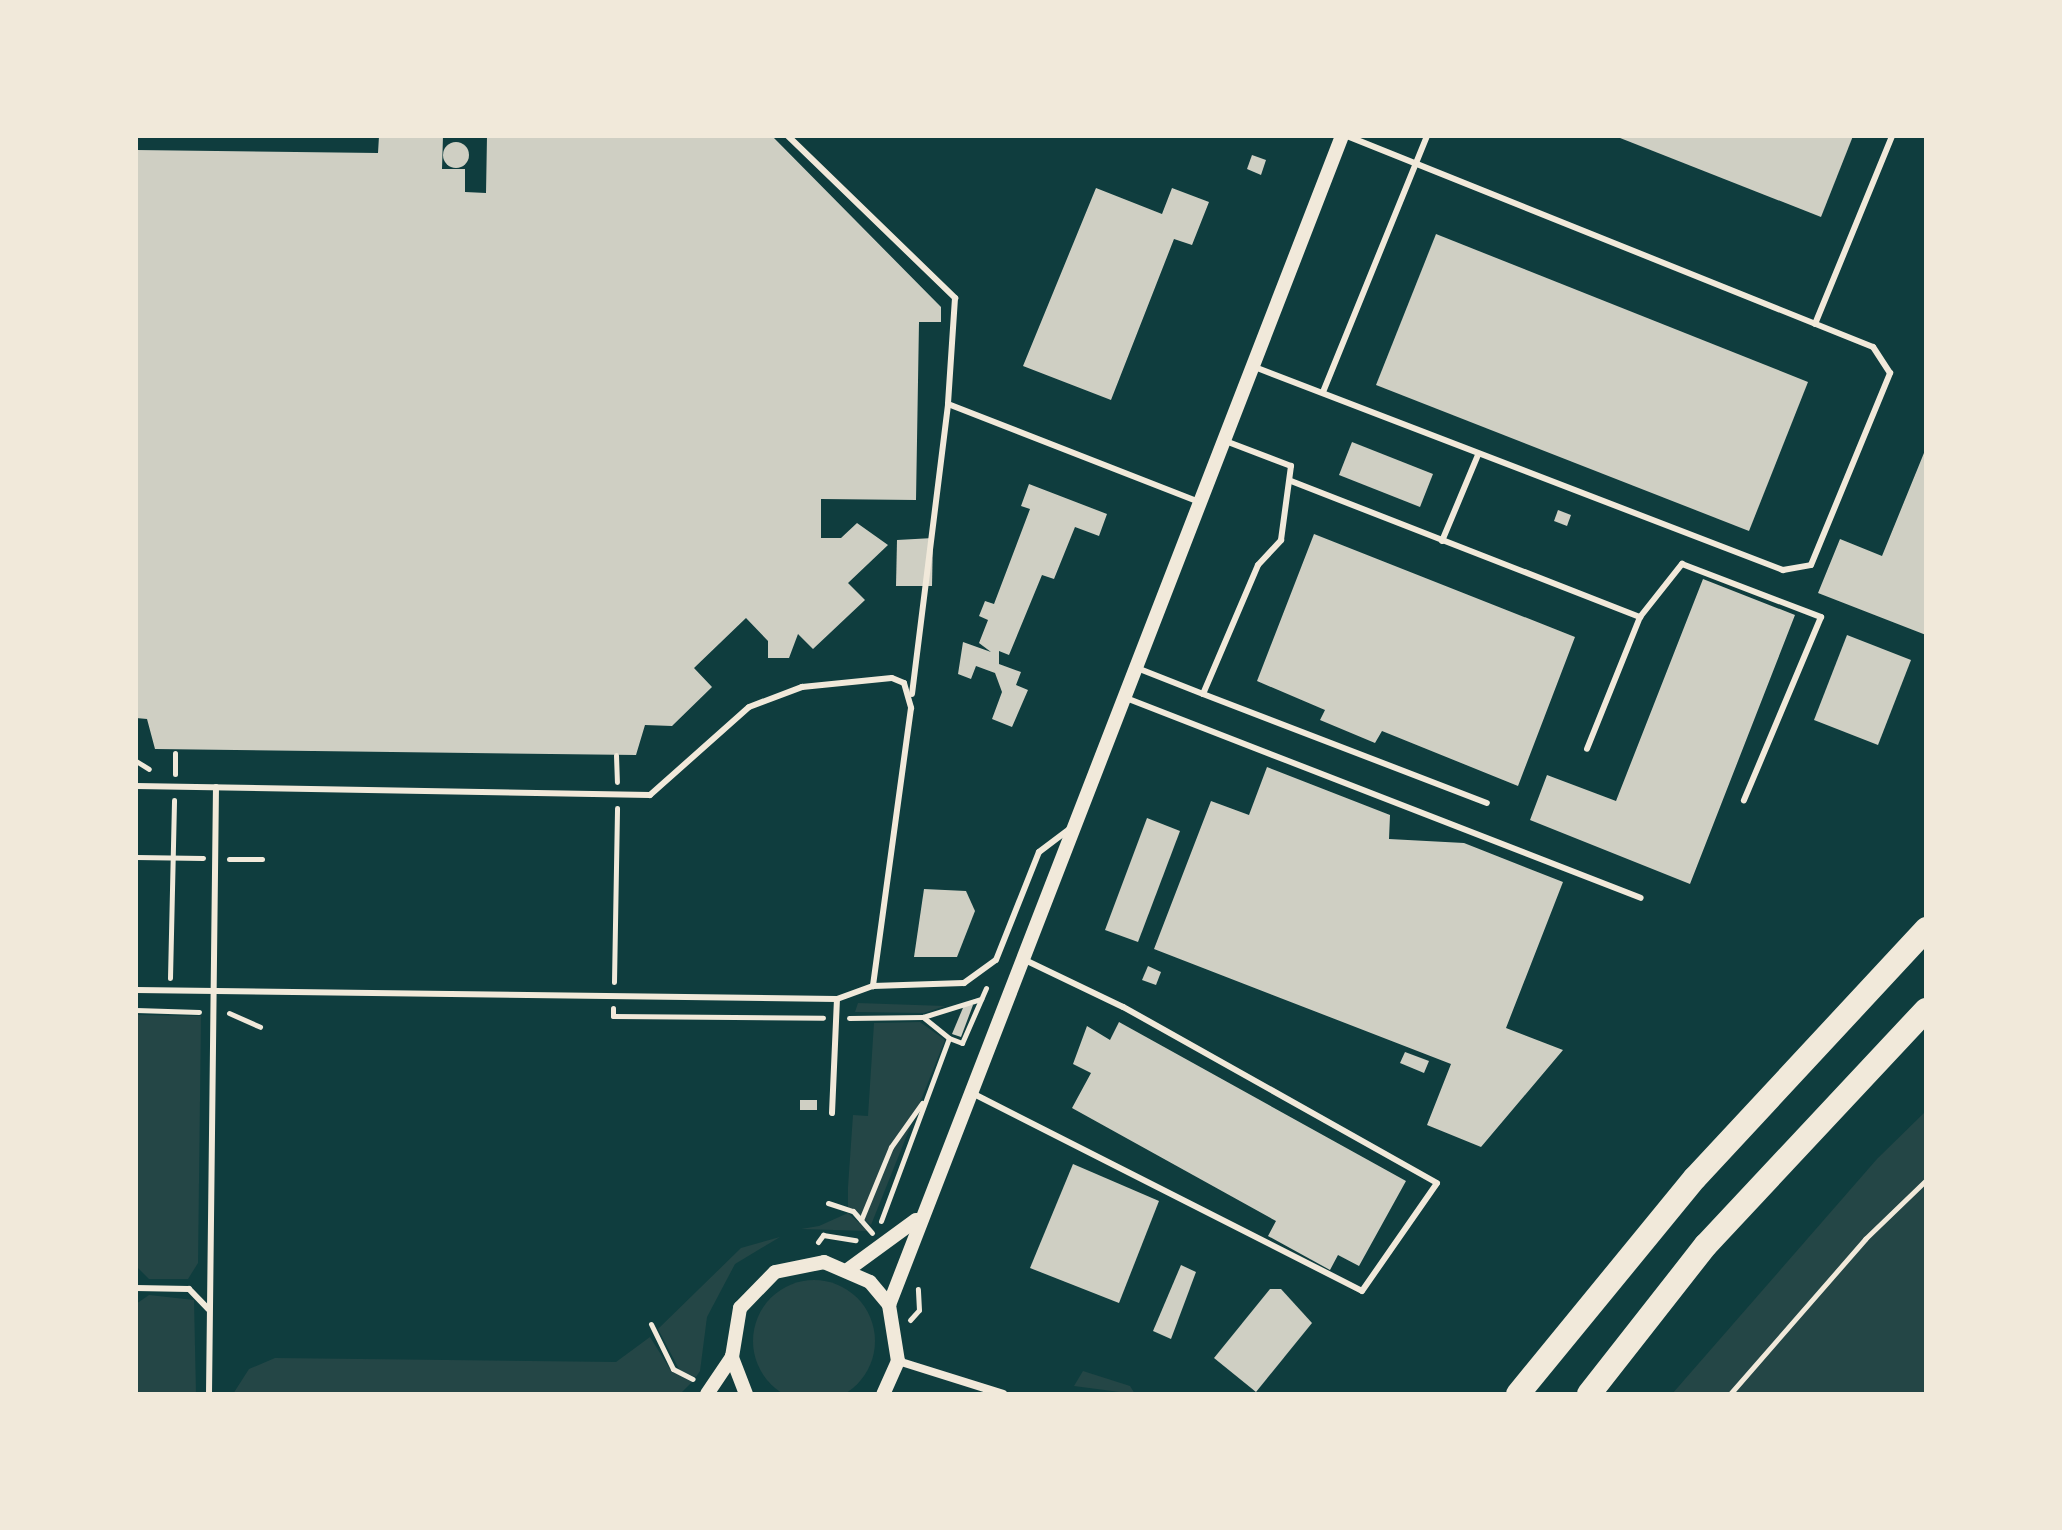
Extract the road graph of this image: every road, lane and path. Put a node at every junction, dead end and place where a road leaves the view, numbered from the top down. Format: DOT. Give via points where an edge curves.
graph roads {
  1 [pos="788,136"];
  2 [pos="1345,136"];
  3 [pos="1427,136"];
  4 [pos="1892,136"];
  5 [pos="1416,164"];
  6 [pos="1815,324"];
  7 [pos="1252,366"];
  8 [pos="1323,392"];
  9 [pos="948,404"];
  10 [pos="1223,440"];
  11 [pos="1478,455"];
  12 [pos="1291,481"];
  13 [pos="1199,502"];
  14 [pos="1442,541"];
  15 [pos="1640,617"];
  16 [pos="1134,667"];
  17 [pos="1203,694"];
  18 [pos="911,695"];
  19 [pos="1122,697"];
  20 [pos="1587,749"];
  21 [pos="175,753"];
  22 [pos="616,755"];
  23 [pos="136,786"];
  24 [pos="174,786"];
  25 [pos="216,787"];
  26 [pos="617,795"];
  27 [pos="1744,800"];
  28 [pos="1487,803"];
  29 [pos="1071,828"];
  30 [pos="1641,898"];
  31 [pos="1926,929"];
  32 [pos="1020,958"];
  33 [pos="873,986"];
  34 [pos="986,988"];
  35 [pos="136,990"];
  36 [pos="170,991"];
  37 [pos="214,991"];
  38 [pos="613,996"];
  39 [pos="837,999"];
  40 [pos="981,999"];
  41 [pos="1926,1010"];
  42 [pos="170,1011"];
  43 [pos="923,1017"];
  44 [pos="836,1018"];
  45 [pos="949,1038"];
  46 [pos="968,1091"];
  47 [pos="922,1103"];
  48 [pos="832,1113"];
  49 [pos="1926,1180"];
  50 [pos="828,1203"];
  51 [pos="919,1216"];
  52 [pos="861,1220"];
  53 [pos="879,1228"];
  54 [pos="823,1235"];
  55 [pos="849,1269"];
  56 [pos="136,1288"];
  57 [pos="889,1305"];
  58 [pos="210,1313"];
  59 [pos="651,1324"];
  60 [pos="732,1357"];
  61 [pos="898,1361"];
  62 [pos="698,1380"];
  63 [pos="209,1394"];
  64 [pos="707,1394"];
  65 [pos="746,1394"];
  66 [pos="883,1394"];
  67 [pos="1003,1394"];
  68 [pos="1518,1394"];
  69 [pos="1589,1394"];
  70 [pos="1730,1394"];
  1 -- 9 [label="lane" via="955,298"];
  2 -- 5 [label="lane"];
  2 -- 7 [label="street"];
  3 -- 5 [label="lane"];
  4 -- 6 [label="lane"];
  5 -- 6 [label="lane"];
  5 -- 8 [label="lane"];
  6 -- 11 [label="lane" via="1873,347 1890,373 1811,565 1783,570"];
  7 -- 8 [label="lane"];
  7 -- 10 [label="street"];
  8 -- 11 [label="lane"];
  9 -- 13 [label="lane"];
  9 -- 18 [label="lane"];
  10 -- 12 [label="lane" via="1291,466"];
  10 -- 13 [label="street"];
  11 -- 14 [label="lane"];
  12 -- 14 [label="lane"];
  12 -- 17 [label="lane" via="1281,540 1258,565"];
  13 -- 16 [label="street"];
  14 -- 15 [label="lane"];
  15 -- 20 [label="lane"];
  15 -- 27 [label="lane" via="1682,564 1821,617"];
  16 -- 17 [label="lane"];
  16 -- 19 [label="street"];
  17 -- 28 [label="lane"];
  18 -- 26 [label="lane" via="892,678 768,698 660,792"];
  18 -- 33 [label="lane"];
  19 -- 29 [label="street"];
  19 -- 30 [label="lane"];
  21 -- 24 [label="path"];
  22 -- 26 [label="path"];
  23 -- 24 [label="lane"];
  24 -- 25 [label="lane"];
  24 -- 36 [label="path"];
  25 -- 26 [label="lane"];
  25 -- 37 [label="lane"];
  26 -- 38 [label="path"];
  29 -- 32 [label="street"];
  29 -- 33 [label="lane" via="1039,852 988,969 944,986"];
  31 -- 68 [label="highway" via="1695,1178"];
  32 -- 46 [label="street"];
  32 -- 46 [label="lane" via="1123,1007 1437,1183 1362,1291"];
  33 -- 39 [label="lane"];
  34 -- 40 [label="path"];
  35 -- 36 [label="lane"];
  36 -- 37 [label="lane"];
  36 -- 42 [label="path"];
  37 -- 38 [label="lane"];
  37 -- 58 [label="lane"];
  38 -- 39 [label="lane"];
  38 -- 44 [label="path" via="613,1016"];
  39 -- 44 [label="lane"];
  40 -- 43 [label="path"];
  40 -- 45 [label="path" via="962,1043"];
  41 -- 69 [label="highway" via="1706,1245"];
  43 -- 44 [label="path"];
  43 -- 45 [label="path"];
  44 -- 48 [label="lane"];
  45 -- 47 [label="path"];
  46 -- 51 [label="street"];
  47 -- 52 [label="path" via="891,1147"];
  47 -- 53 [label="path" via="928,1105"];
  49 -- 70 [label="path" via="1865,1239"];
  50 -- 52 [label="path"];
  51 -- 55 [label="street"];
  51 -- 57 [label="street"];
  52 -- 54 [label="path" via="873,1234 866,1239"];
  55 -- 57 [label="street"];
  55 -- 60 [label="street" via="799,1263 775,1272 740,1308"];
  56 -- 58 [label="lane" via="189,1289"];
  57 -- 61 [label="street"];
  58 -- 63 [label="lane"];
  59 -- 62 [label="path" via="673,1369"];
  60 -- 64 [label="street"];
  60 -- 65 [label="street"];
  61 -- 66 [label="street"];
  61 -- 67 [label="street"];
}
